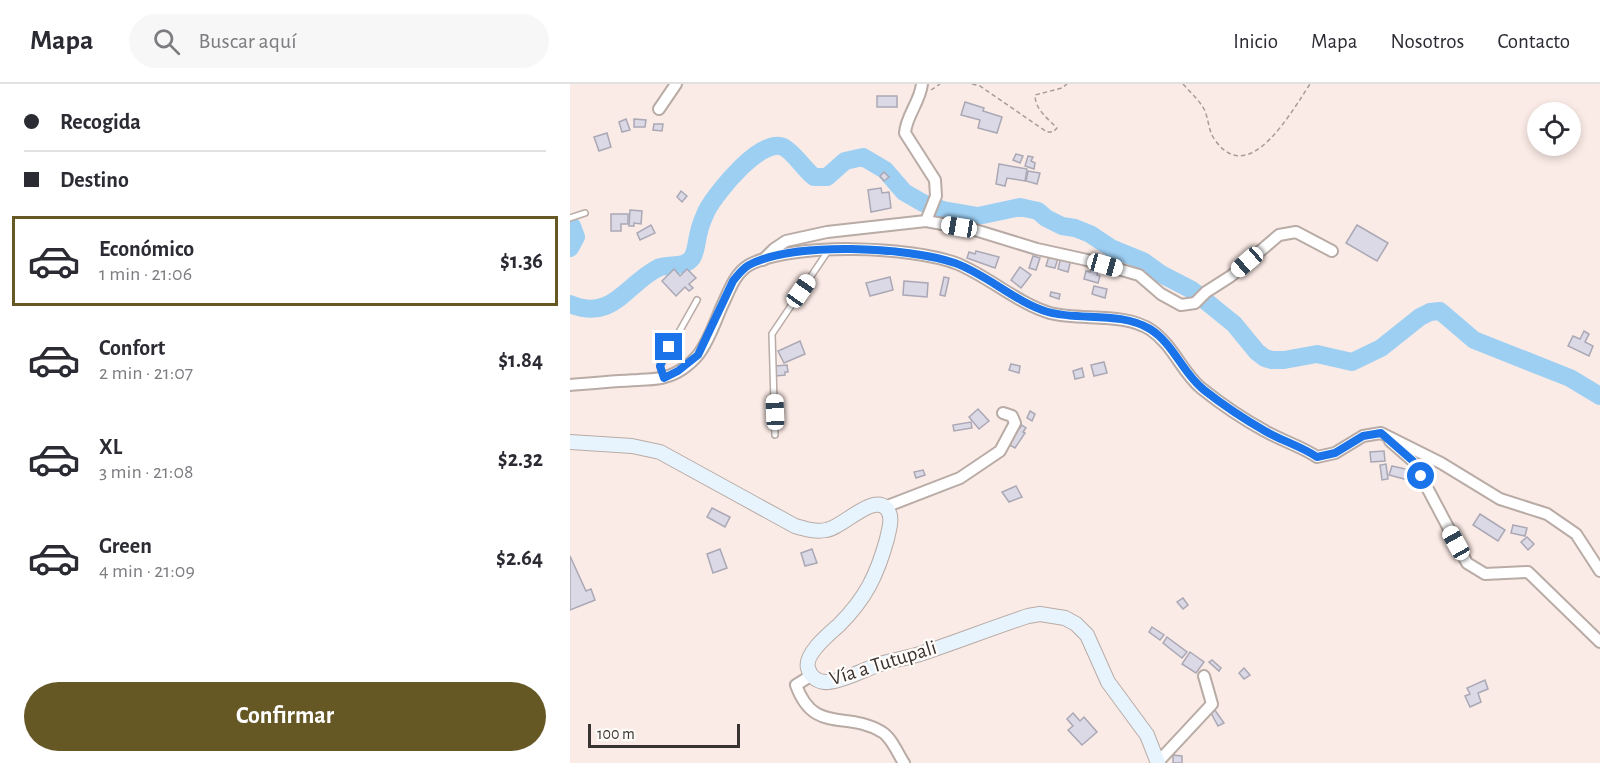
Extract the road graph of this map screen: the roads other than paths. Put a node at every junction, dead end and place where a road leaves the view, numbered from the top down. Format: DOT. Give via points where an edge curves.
graph roads {
  1 [pos="676,84"];
  2 [pos="922,84"];
  3 [pos="659,109"];
  4 [pos="585,213"];
  5 [pos="928,217"];
  6 [pos="570,218"];
  7 [pos="829,250"];
  8 [pos="1332,251"];
  9 [pos="762,260"];
  10 [pos="697,300"];
  11 [pos="664,378"];
  12 [pos="570,384"];
  13 [pos="1004,413"];
  14 [pos="1381,433"];
  15 [pos="775,435"];
  16 [pos="570,442"];
  17 [pos="885,507"];
  18 [pos="1600,571"];
  19 [pos="1600,642"];
  20 [pos="812,675"];
  21 [pos="1204,676"];
  22 [pos="904,763"];
  23 [pos="1158,763"];
  1 -- 3 [label="street"];
  2 -- 5 [label="street" via="905,133 933,175 936,196"];
  4 -- 6 [label="lane"];
  5 -- 8 [label="street" via="1139,275 1181,305 1195,303 1279,235 1296,232"];
  5 -- 9 [label="street" via="786,241"];
  7 -- 9 [label="street"];
  7 -- 14 [label="street" via="924,254 986,278 1038,309 1128,321 1144,327 1162,339 1203,390 1256,426 1317,457 1335,453 1363,436"];
  7 -- 15 [label="lane" via="772,334"];
  9 -- 11 [label="street" via="749,265 733,281 698,355"];
  10 -- 11 [label="lane" via="660,366"];
  11 -- 12 [label="street"];
  13 -- 17 [label="street" via="1012,416 1015,423 1000,451 960,478"];
  14 -- 18 [label="street" via="1441,463 1500,500 1547,514 1576,534"];
  14 -- 19 [label="street" via="1413,461 1467,564 1485,574 1528,572"];
  16 -- 17 [label="street" via="660,452 795,526 811,530 833,528 869,506"];
  17 -- 20 [label="street, Vía a Tutupali" via="891,524 875,578 854,609 813,652 808,662"];
  20 -- 22 [label="street" via="796,685 814,714 884,732"];
  20 -- 23 [label="street, Vía a Tutupali" via="820,682 830,682 1028,616 1065,618 1087,635 1108,682 1146,735"];
  21 -- 23 [label="street" via="1212,704"];
}
